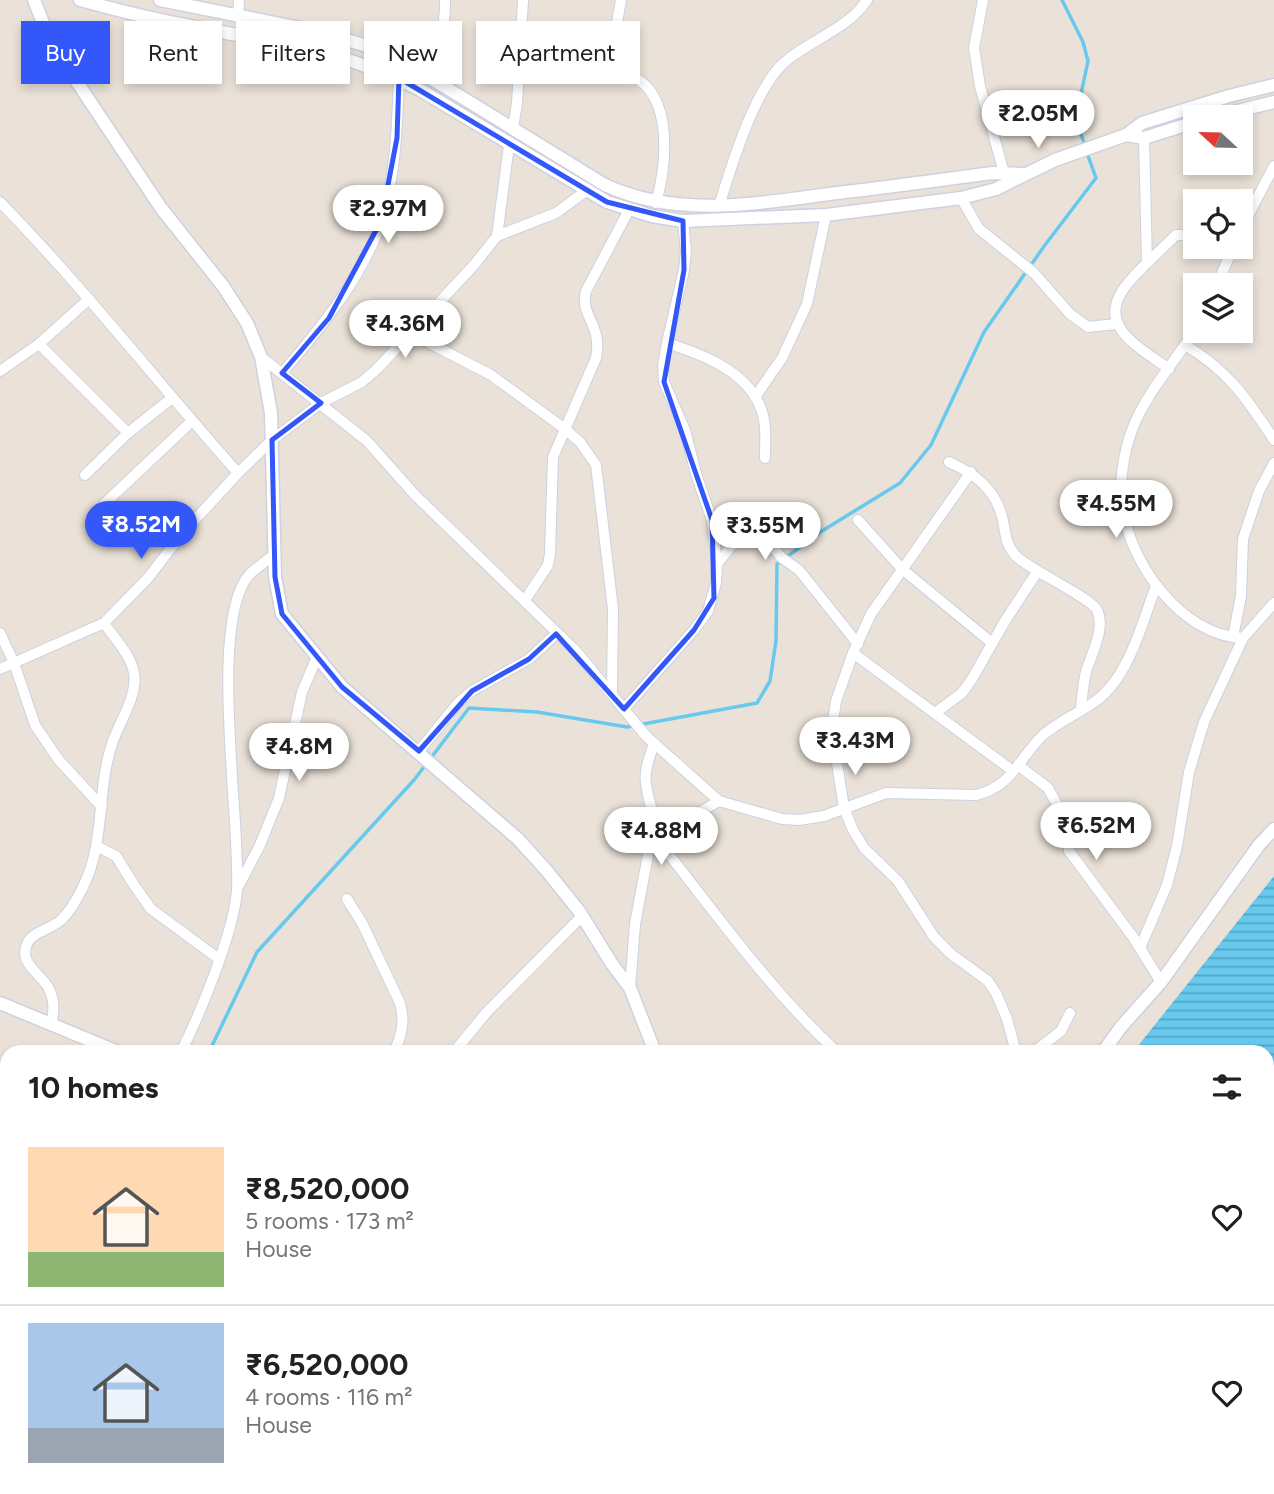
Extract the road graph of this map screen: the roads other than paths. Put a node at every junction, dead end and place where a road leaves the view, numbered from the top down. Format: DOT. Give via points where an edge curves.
graph roads {
  1 [pos="34,0"];
  2 [pos="80,0"];
  3 [pos="160,0"];
  4 [pos="239,0"];
  5 [pos="445,0"];
  6 [pos="523,0"];
  7 [pos="621,0"];
  8 [pos="867,0"];
  9 [pos="983,0"];
  10 [pos="238,17"];
  11 [pos="445,21"];
  12 [pos="364,45"];
  13 [pos="364,64"];
  14 [pos="399,84"];
  15 [pos="409,84"];
  16 [pos="440,84"];
  17 [pos="1274,85"];
  18 [pos="1274,102"];
  19 [pos="1253,107"];
  20 [pos="1183,126"];
  21 [pos="513,128"];
  22 [pos="1126,135"];
  23 [pos="1144,138"];
  24 [pos="509,145"];
  25 [pos="1274,166"];
  26 [pos="1004,173"];
  27 [pos="1028,174"];
  28 [pos="586,191"];
  29 [pos="961,198"];
  30 [pos="656,203"];
  31 [pos="719,206"];
  32 [pos="1253,206"];
  33 [pos="2,207"];
  34 [pos="629,210"];
  35 [pos="826,215"];
  36 [pos="683,221"];
  37 [pos="1183,235"];
  38 [pos="497,236"];
  39 [pos="1147,263"];
  40 [pos="89,299"];
  41 [pos="1116,324"];
  42 [pos="410,333"];
  43 [pos="667,343"];
  44 [pos="39,344"];
  45 [pos="1185,345"];
  46 [pos="261,357"];
  47 [pos="1169,369"];
  48 [pos="0,371"];
  49 [pos="282,373"];
  50 [pos="755,397"];
  51 [pos="172,398"];
  52 [pos="321,403"];
  53 [pos="192,421"];
  54 [pos="565,429"];
  55 [pos="128,433"];
  56 [pos="272,440"];
  57 [pos="1274,440"];
  58 [pos="765,458"];
  59 [pos="949,462"];
  60 [pos="1274,463"];
  61 [pos="971,472"];
  62 [pos="238,473"];
  63 [pos="85,475"];
  64 [pos="102,506"];
  65 [pos="712,520"];
  66 [pos="858,520"];
  67 [pos="741,534"];
  68 [pos="274,555"];
  69 [pos="717,564"];
  70 [pos="902,569"];
  71 [pos="1037,572"];
  72 [pos="1156,586"];
  73 [pos="525,600"];
  74 [pos="1274,603"];
  75 [pos="104,623"];
  76 [pos="0,633"];
  77 [pos="556,634"];
  78 [pos="1238,638"];
  79 [pos="992,643"];
  80 [pos="855,648"];
  81 [pos="317,657"];
  82 [pos="14,663"];
  83 [pos="0,669"];
  84 [pos="612,694"];
  85 [pos="1081,709"];
  86 [pos="626,712"];
  87 [pos="935,713"];
  88 [pos="650,739"];
  89 [pos="422,754"];
  90 [pos="1015,768"];
  91 [pos="719,801"];
  92 [pos="102,807"];
  93 [pos="844,808"];
  94 [pos="1274,830"];
  95 [pos="660,843"];
  96 [pos="98,847"];
  97 [pos="649,851"];
  98 [pos="237,890"];
  99 [pos="347,899"];
  100 [pos="582,916"];
  101 [pos="1140,948"];
  102 [pos="219,960"];
  103 [pos="1161,982"];
  104 [pos="630,988"];
  105 [pos="0,1003"];
  106 [pos="1070,1013"];
  107 [pos="51,1025"];
  108 [pos="101,1045"];
  109 [pos="184,1045"];
  110 [pos="397,1045"];
  111 [pos="460,1045"];
  112 [pos="652,1045"];
  113 [pos="830,1045"];
  114 [pos="1014,1045"];
  115 [pos="1043,1045"];
  116 [pos="1108,1045"];
  1 -- 46 [label="street" via="65,64 161,208 223,286 247,323"];
  2 -- 13 [label="street"];
  3 -- 10 [label="street"];
  4 -- 10 [label="street"];
  5 -- 11 [label="street"];
  6 -- 21 [label="street"];
  7 -- 30 [label="street" via="611,56 655,97 664,152"];
  8 -- 31 [label="street" via="845,22 783,62 771,78 745,130"];
  9 -- 26 [label="street" via="974,48"];
  10 -- 12 [label="street"];
  14 -- 49 [label="street" via="397,138 381,221 371,246 328,318"];
  15 -- 24 [label="street"];
  16 -- 21 [label="street"];
  17 -- 22 [label="street" via="1142,123"];
  18 -- 19 [label="street"];
  20 -- 23 [label="street"];
  21 -- 30 [label="street" via="605,185"];
  22 -- 23 [label="street"];
  22 -- 27 [label="street"];
  23 -- 39 [label="street"];
  24 -- 28 [label="street"];
  24 -- 38 [label="street"];
  25 -- 32 [label="street"];
  26 -- 27 [label="street"];
  26 -- 31 [label="street"];
  27 -- 29 [label="street"];
  28 -- 34 [label="street"];
  28 -- 38 [label="street" via="556,213"];
  29 -- 35 [label="street"];
  29 -- 41 [label="street" via="979,229 1034,273 1070,314 1088,327"];
  30 -- 31 [label="street"];
  33 -- 40 [label="street"];
  34 -- 36 [label="street"];
  34 -- 54 [label="street" via="586,291 584,307 593,321 598,347"];
  35 -- 36 [label="street"];
  35 -- 50 [label="street" via="807,304 782,358"];
  36 -- 43 [label="street" via="684,270"];
  37 -- 39 [label="street" via="1175,235"];
  38 -- 42 [label="street"];
  39 -- 41 [label="street" via="1120,294"];
  40 -- 44 [label="street"];
  40 -- 51 [label="street"];
  41 -- 47 [label="street"];
  42 -- 52 [label="street" via="362,382"];
  42 -- 54 [label="street" via="491,375"];
  43 -- 50 [label="street" via="715,362 741,380"];
  43 -- 65 [label="street" via="664,382 685,430"];
  44 -- 48 [label="street"];
  44 -- 55 [label="street"];
  45 -- 47 [label="street"];
  45 -- 57 [label="street" via="1215,364 1240,388"];
  46 -- 49 [label="street"];
  46 -- 56 [label="street"];
  47 -- 72 [label="street" via="1149,395 1132,431 1123,469 1126,524"];
  49 -- 52 [label="street"];
  50 -- 58 [label="street" via="764,421"];
  51 -- 53 [label="street"];
  51 -- 55 [label="street"];
  52 -- 56 [label="street"];
  52 -- 73 [label="street" via="367,440 415,495"];
  53 -- 62 [label="street"];
  53 -- 64 [label="street"];
  54 -- 73 [label="street" via="553,457 548,565"];
  54 -- 84 [label="street" via="591,455 599,477 613,609"];
  55 -- 63 [label="street"];
  56 -- 62 [label="street"];
  56 -- 68 [label="street"];
  59 -- 61 [label="street"];
  60 -- 78 [label="street" via="1243,539"];
  61 -- 70 [label="street"];
  61 -- 71 [label="street" via="994,497 1010,549"];
  62 -- 75 [label="street"];
  65 -- 67 [label="street"];
  65 -- 69 [label="street"];
  66 -- 70 [label="street"];
  67 -- 69 [label="street"];
  67 -- 80 [label="street" via="772,547 799,570"];
  68 -- 81 [label="street" via="282,614"];
  68 -- 98 [label="street" via="248,576 229,638"];
  69 -- 86 [label="street" via="708,611"];
  70 -- 79 [label="street"];
  70 -- 80 [label="street"];
  71 -- 79 [label="street"];
  71 -- 85 [label="street" via="1088,599 1098,613"];
  72 -- 78 [label="street" via="1190,617 1215,632"];
  72 -- 85 [label="street" via="1131,655 1110,688"];
  73 -- 77 [label="street"];
  74 -- 78 [label="street"];
  75 -- 82 [label="street"];
  75 -- 92 [label="street" via="131,662 134,683 111,745"];
  76 -- 82 [label="street"];
  77 -- 84 [label="street"];
  77 -- 89 [label="street" via="529,659 458,703"];
  78 -- 101 [label="street" via="1203,722 1167,885"];
  79 -- 87 [label="street" via="962,693"];
  80 -- 87 [label="street"];
  80 -- 93 [label="street" via="833,722"];
  81 -- 89 [label="street" via="342,687"];
  81 -- 98 [label="street" via="302,692 279,798"];
  82 -- 83 [label="street"];
  82 -- 92 [label="street" via="35,725 58,759"];
  84 -- 86 [label="street"];
  85 -- 90 [label="street" via="1044,735"];
  86 -- 88 [label="street"];
  87 -- 90 [label="street"];
  88 -- 91 [label="street"];
  88 -- 97 [label="street" via="645,776 653,809"];
  89 -- 100 [label="street" via="518,839"];
  90 -- 93 [label="street" via="1002,785 976,795 886,793"];
  90 -- 101 [label="street" via="1048,788 1068,824 1069,852"];
  91 -- 93 [label="street" via="799,820"];
  91 -- 95 [label="street" via="678,825"];
  92 -- 96 [label="street"];
  93 -- 114 [label="street" via="864,848 898,881 934,937 996,992"];
  94 -- 103 [label="street" via="1258,845"];
  95 -- 97 [label="street"];
  95 -- 113 [label="street" via="763,975"];
  96 -- 102 [label="street" via="116,856 151,909"];
  96 -- 107 [label="street" via="82,888 62,920 31,937 26,945 31,968 48,986 54,1001"];
  97 -- 104 [label="street" via="635,924"];
  98 -- 102 [label="street"];
  99 -- 110 [label="street" via="400,1003 404,1016"];
  100 -- 104 [label="street"];
  100 -- 111 [label="street"];
  101 -- 103 [label="street"];
  102 -- 109 [label="street"];
  103 -- 116 [label="street"];
  104 -- 112 [label="street"];
  105 -- 107 [label="street"];
  106 -- 115 [label="street" via="1061,1031"];
  107 -- 108 [label="street"];
}
